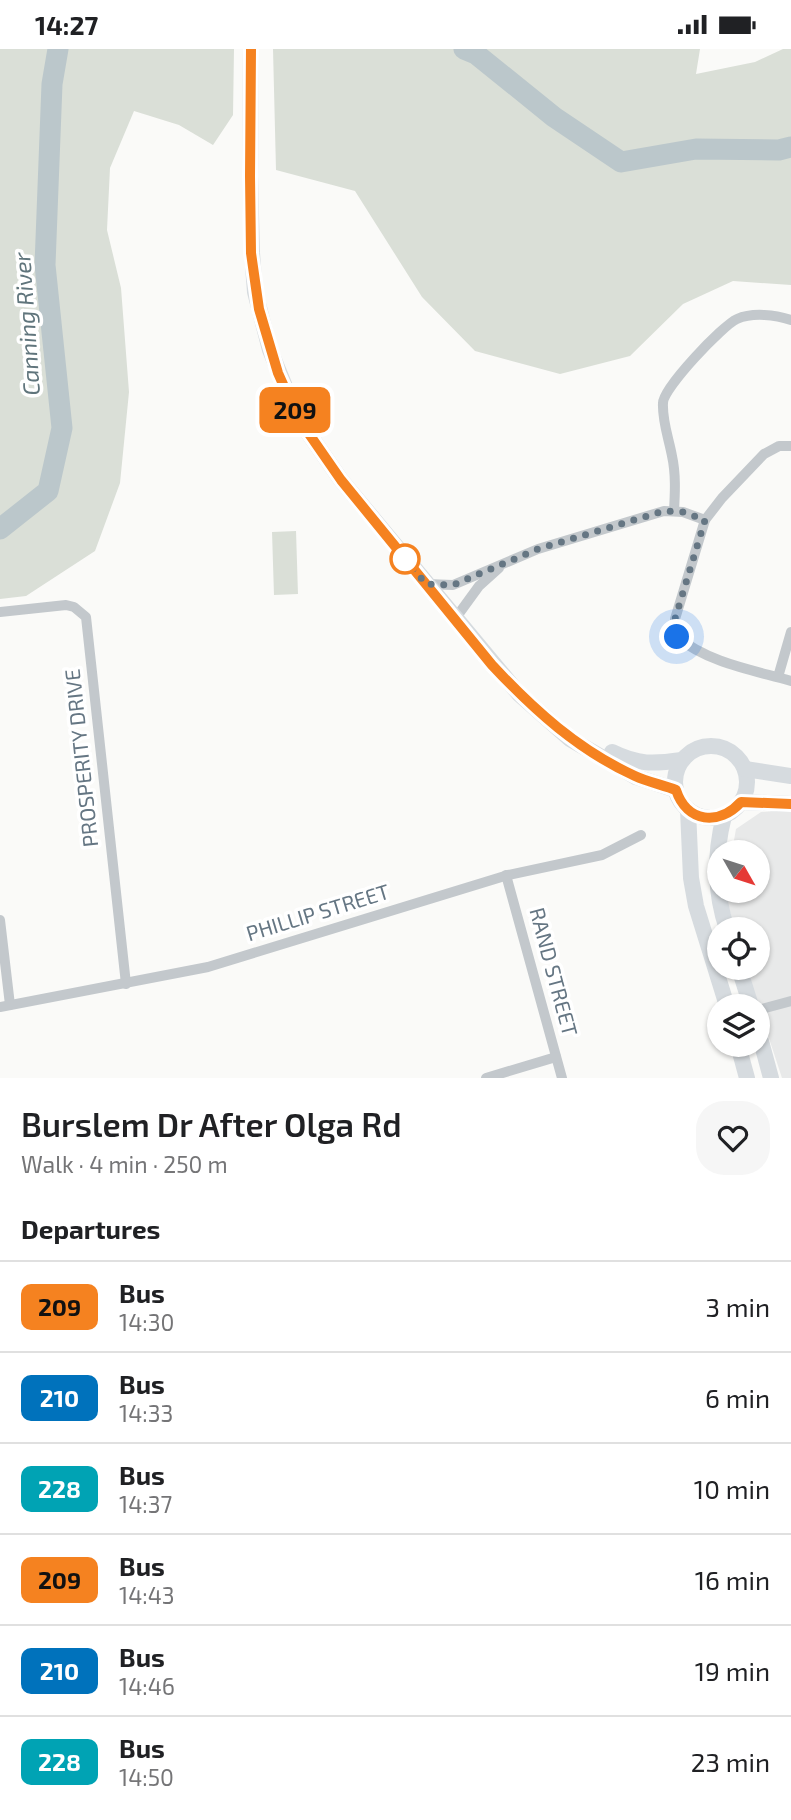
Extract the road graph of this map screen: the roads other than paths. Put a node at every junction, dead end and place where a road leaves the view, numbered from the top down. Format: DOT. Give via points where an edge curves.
graph roads {
  1 [pos="251,49"];
  2 [pos="791,320"];
  3 [pos="791,446"];
  4 [pos="674,511"];
  5 [pos="705,520"];
  6 [pos="507,561"];
  7 [pos="426,584"];
  8 [pos="0,612"];
  9 [pos="456,619"];
  10 [pos="791,632"];
  11 [pos="778,677"];
  12 [pos="791,681"];
  13 [pos="570,739"];
  14 [pos="682,760"];
  15 [pos="745,769"];
  16 [pos="768,774"];
  17 [pos="791,776"];
  18 [pos="676,790"];
  19 [pos="791,795"];
  20 [pos="741,802"];
  21 [pos="791,804"];
  22 [pos="688,810"];
  23 [pos="724,816"];
  24 [pos="640,835"];
  25 [pos="719,840"];
  26 [pos="506,875"];
  27 [pos="0,920"];
  28 [pos="707,941"];
  29 [pos="126,984"];
  30 [pos="791,1001"];
  31 [pos="5,1006"];
  32 [pos="770,1007"];
  33 [pos="556,1057"];
  34 [pos="741,1057"];
  35 [pos="765,1057"];
  36 [pos="486,1078"];
  37 [pos="562,1078"];
  38 [pos="747,1078"];
  39 [pos="771,1078"];
  1 -- 7 [label="main road" via="251,253 255,292 270,350 298,418 341,480"];
  2 -- 4 [label="street" via="778,316 738,319 671,384 663,399 663,419 675,475"];
  3 -- 5 [label="street" via="764,454"];
  4 -- 5 [label="street"];
  4 -- 6 [label="street"];
  5 -- 11 [label="street" via="675,619 677,637 709,657"];
  6 -- 7 [label="street" via="453,585"];
  6 -- 9 [label="street" via="479,586"];
  7 -- 9 [label="main road"];
  8 -- 29 [label="street, PROSPERITY DRIVE" via="66,605 86,617"];
  9 -- 13 [label="main road" via="519,694"];
  10 -- 11 [label="street"];
  11 -- 12 [label="street"];
  13 -- 14 [label="main road" via="630,761"];
  13 -- 18 [label="main road" via="636,777"];
  14 -- 15 [label="main road" via="711,745 732,751"];
  14 -- 18 [label="main road"];
  15 -- 16 [label="main road"];
  15 -- 20 [label="main road" via="748,780"];
  16 -- 17 [label="main road"];
  16 -- 19 [label="main road"];
  18 -- 22 [label="main road"];
  20 -- 21 [label="main road"];
  20 -- 23 [label="main road"];
  22 -- 23 [label="main road" via="705,818"];
  22 -- 28 [label="main road" via="693,887"];
  23 -- 25 [label="main road"];
  24 -- 26 [label="street, PHILLIP STREET" via="602,855"];
  26 -- 29 [label="street, PHILLIP STREET" via="208,967"];
  26 -- 33 [label="street, RAND STREET"];
  27 -- 31 [label="street"];
  29 -- 31 [label="street, PHILLIP STREET"];
  30 -- 32 [label="street"];
  33 -- 36 [label="street"];
  33 -- 37 [label="street, RAND STREET"];
  34 -- 38 [label="main road"];
  35 -- 39 [label="main road"];
}
